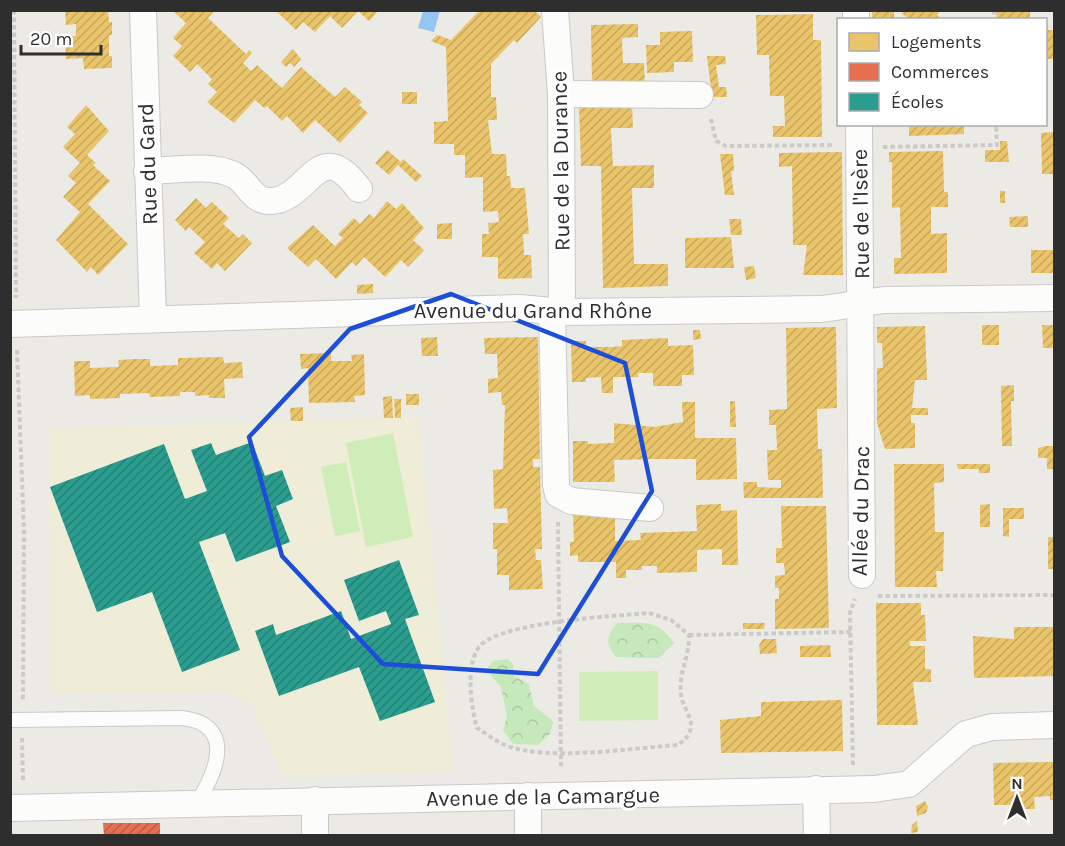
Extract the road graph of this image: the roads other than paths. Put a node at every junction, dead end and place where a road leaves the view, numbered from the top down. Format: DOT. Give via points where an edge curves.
graph roads {
  1 [pos="143,10"];
  2 [pos="555,10"];
  3 [pos="561,94"];
  4 [pos="700,95"];
  5 [pos="859,126"];
  6 [pos="147,171"];
  7 [pos="359,189"];
  8 [pos="1054,298"];
  9 [pos="862,303"];
  10 [pos="557,312"];
  11 [pos="153,318"];
  12 [pos="14,322"];
  13 [pos="650,508"];
  14 [pos="859,586"];
  15 [pos="10,720"];
  16 [pos="1054,724"];
  17 [pos="816,789"];
  18 [pos="539,796"];
  19 [pos="17,799"];
  20 [pos="315,800"];
  21 [pos="196,803"];
  22 [pos="315,836"];
  23 [pos="528,836"];
  24 [pos="817,836"];
  1 -- 6 [label="street, Rue du Gard"];
  2 -- 3 [label="street, Rue de la Durance"];
  3 -- 4 [label="street"];
  3 -- 10 [label="street, Rue de la Durance"];
  5 -- 9 [label="street, Rue de l'Isère"];
  6 -- 7 [label="street" via="213,170 234,175 256,198 267,202 279,200 326,166 339,169"];
  6 -- 11 [label="street, Rue du Gard"];
  8 -- 9 [label="street, Avenue du Grand Rhône"];
  9 -- 10 [label="street, Avenue du Grand Rhône" via="822,309"];
  9 -- 14 [label="street, Allée du Drac"];
  10 -- 11 [label="street, Avenue du Grand Rhône" via="520,308"];
  10 -- 13 [label="street, Rue de la Durance" via="556,485 563,498"];
  11 -- 12 [label="street, Avenue du Grand Rhône"];
  15 -- 21 [label="lane" via="182,718 201,723 214,737 217,762"];
  16 -- 17 [label="street, Avenue de la Camargue" via="992,727 966,734 909,784"];
  17 -- 18 [label="street, Avenue de la Camargue"];
  17 -- 24 [label="street"];
  18 -- 20 [label="street, Avenue de la Camargue"];
  18 -- 23 [label="street"];
  19 -- 21 [label="street, Avenue de la Camargue"];
  20 -- 21 [label="street, Avenue de la Camargue"];
  20 -- 22 [label="street"];
}
